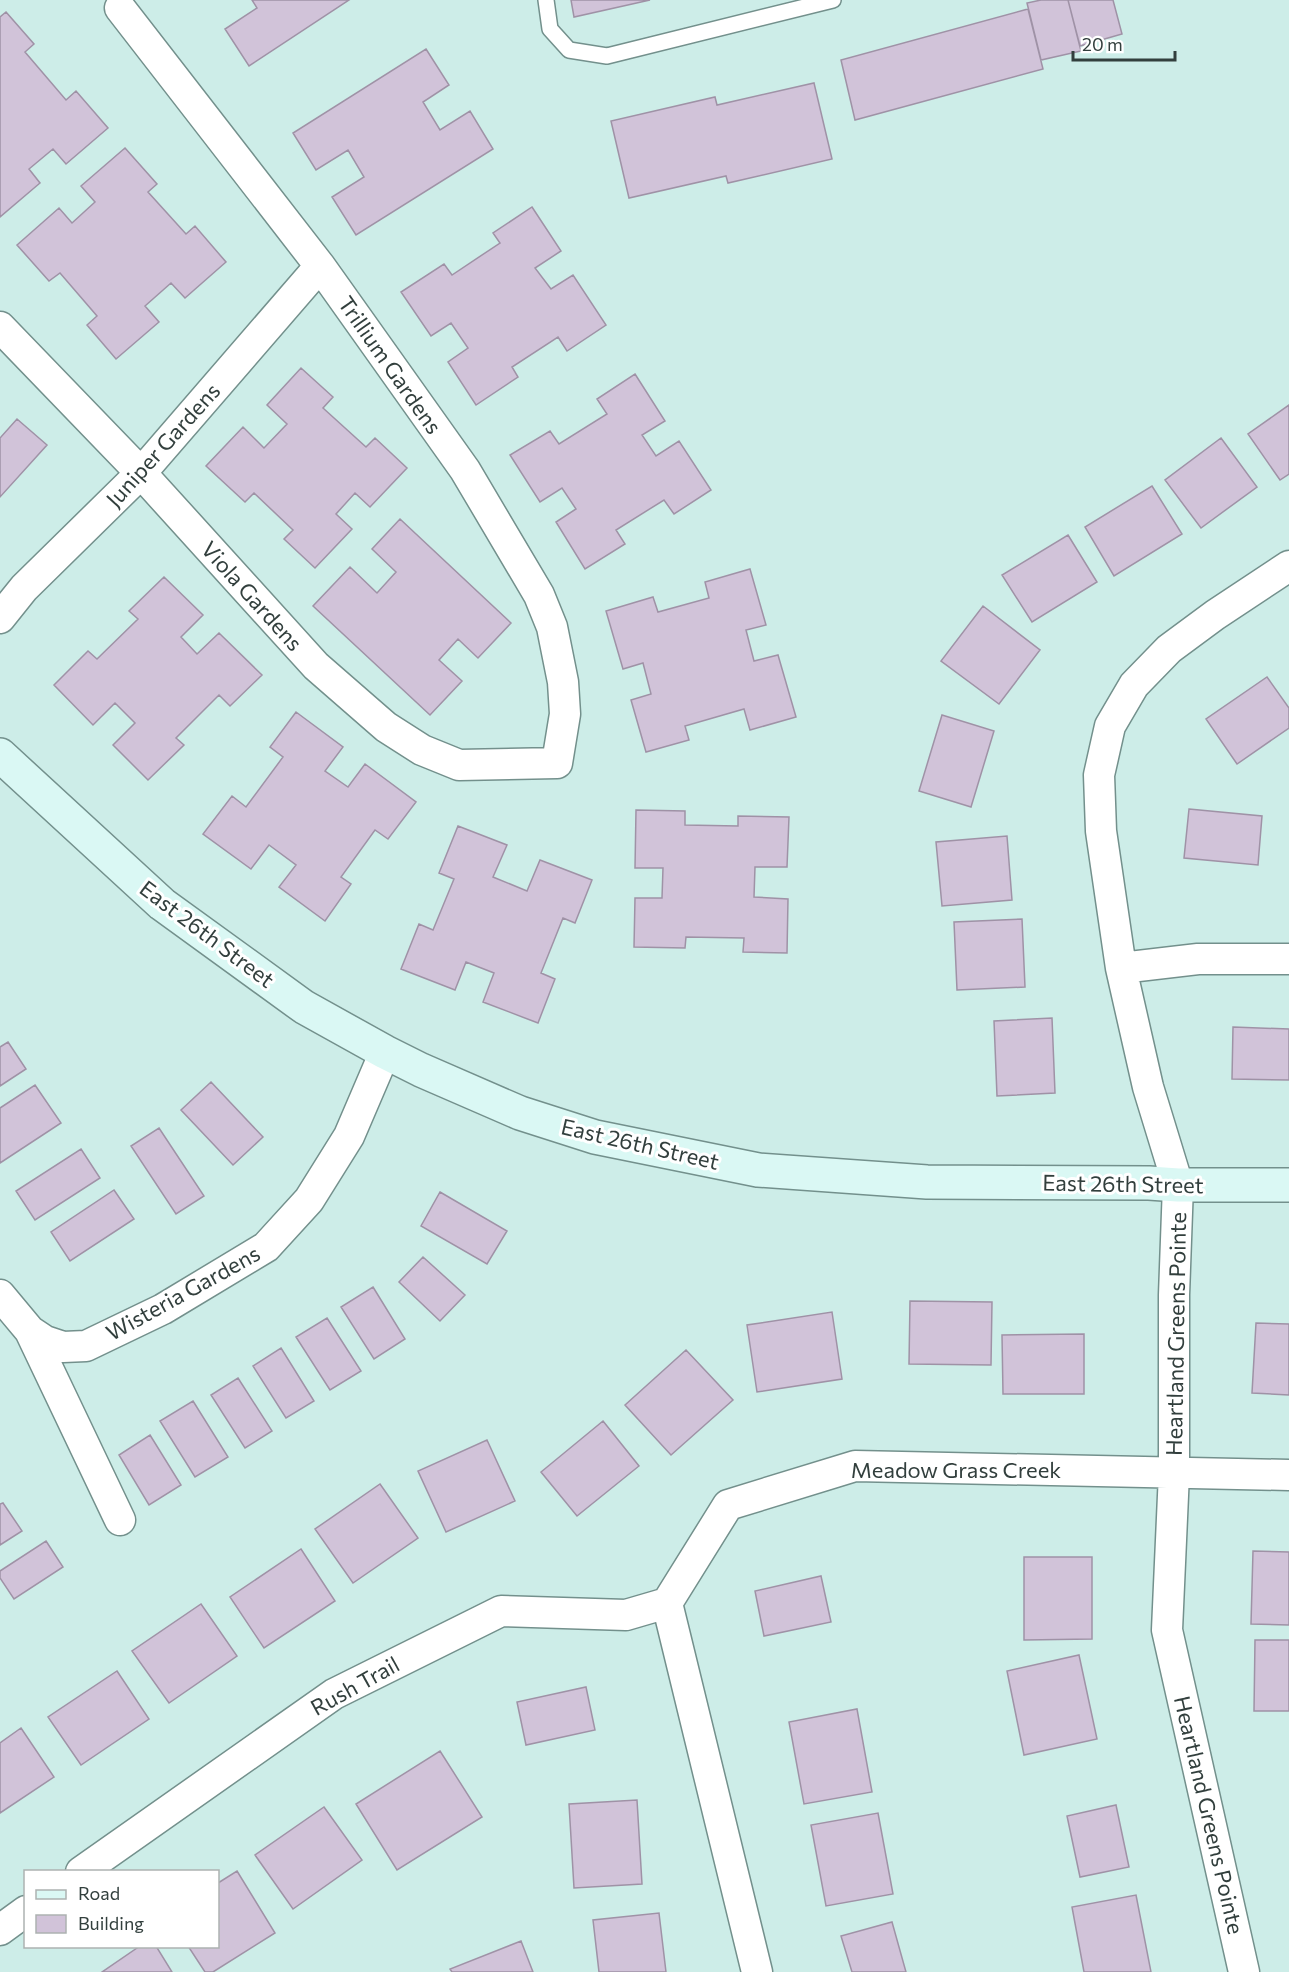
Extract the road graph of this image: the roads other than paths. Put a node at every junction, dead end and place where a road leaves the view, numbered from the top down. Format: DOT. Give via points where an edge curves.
graph roads {
  1 [pos="546,0"];
  2 [pos="832,0"];
  3 [pos="120,8"];
  4 [pos="320,266"];
  5 [pos="0,327"];
  6 [pos="141,473"];
  7 [pos="1289,566"];
  8 [pos="0,618"];
  9 [pos="0,755"];
  10 [pos="557,763"];
  11 [pos="1289,958"];
  12 [pos="1121,968"];
  13 [pos="384,1052"];
  14 [pos="1178,1185"];
  15 [pos="1289,1185"];
  16 [pos="0,1295"];
  17 [pos="30,1331"];
  18 [pos="1174,1473"];
  19 [pos="1289,1475"];
  20 [pos="120,1520"];
  21 [pos="667,1603"];
  22 [pos="84,1870"];
  23 [pos="24,1912"];
  24 [pos="0,1930"];
  25 [pos="757,1972"];
  26 [pos="1244,1972"];
  1 -- 2 [label="lane" via="550,29 569,50 607,56"];
  3 -- 4 [label="street, Trillium Gardens"];
  4 -- 6 [label="street, Juniper Gardens"];
  4 -- 10 [label="street, Trillium Gardens" via="465,470 539,595 552,627 563,681 565,714"];
  5 -- 6 [label="street, Viola Gardens"];
  6 -- 8 [label="street, Juniper Gardens" via="24,588"];
  6 -- 10 [label="street, Viola Gardens" via="316,666 386,728 422,750 459,765"];
  7 -- 12 [label="street, Heartland Greens Pointe" via="1169,649 1134,685 1110,726 1099,775 1101,831"];
  9 -- 13 [label="street, East 26th Street" via="162,904 303,1006"];
  11 -- 12 [label="street" via="1198,959"];
  12 -- 14 [label="street, Heartland Greens Pointe" via="1148,1087"];
  13 -- 14 [label="street, East 26th Street" via="520,1113 595,1137 758,1170 927,1182"];
  13 -- 17 [label="street, Wisteria Gardens" via="349,1136 309,1200 266,1247 163,1310 86,1346 63,1347"];
  14 -- 15 [label="street, East 26th Street"];
  14 -- 18 [label="street, Heartland Greens Pointe"];
  16 -- 17 [label="street, Wisteria Gardens"];
  17 -- 20 [label="street"];
  18 -- 19 [label="street, Meadow Grass Creek"];
  18 -- 21 [label="street, Meadow Grass Creek" via="855,1466 728,1505"];
  18 -- 26 [label="street, Heartland Greens Pointe" via="1167,1630"];
  21 -- 22 [label="street, Rush Trail" via="626,1615 501,1611 334,1694"];
  21 -- 25 [label="street"];
  23 -- 24 [label="street"];
}
